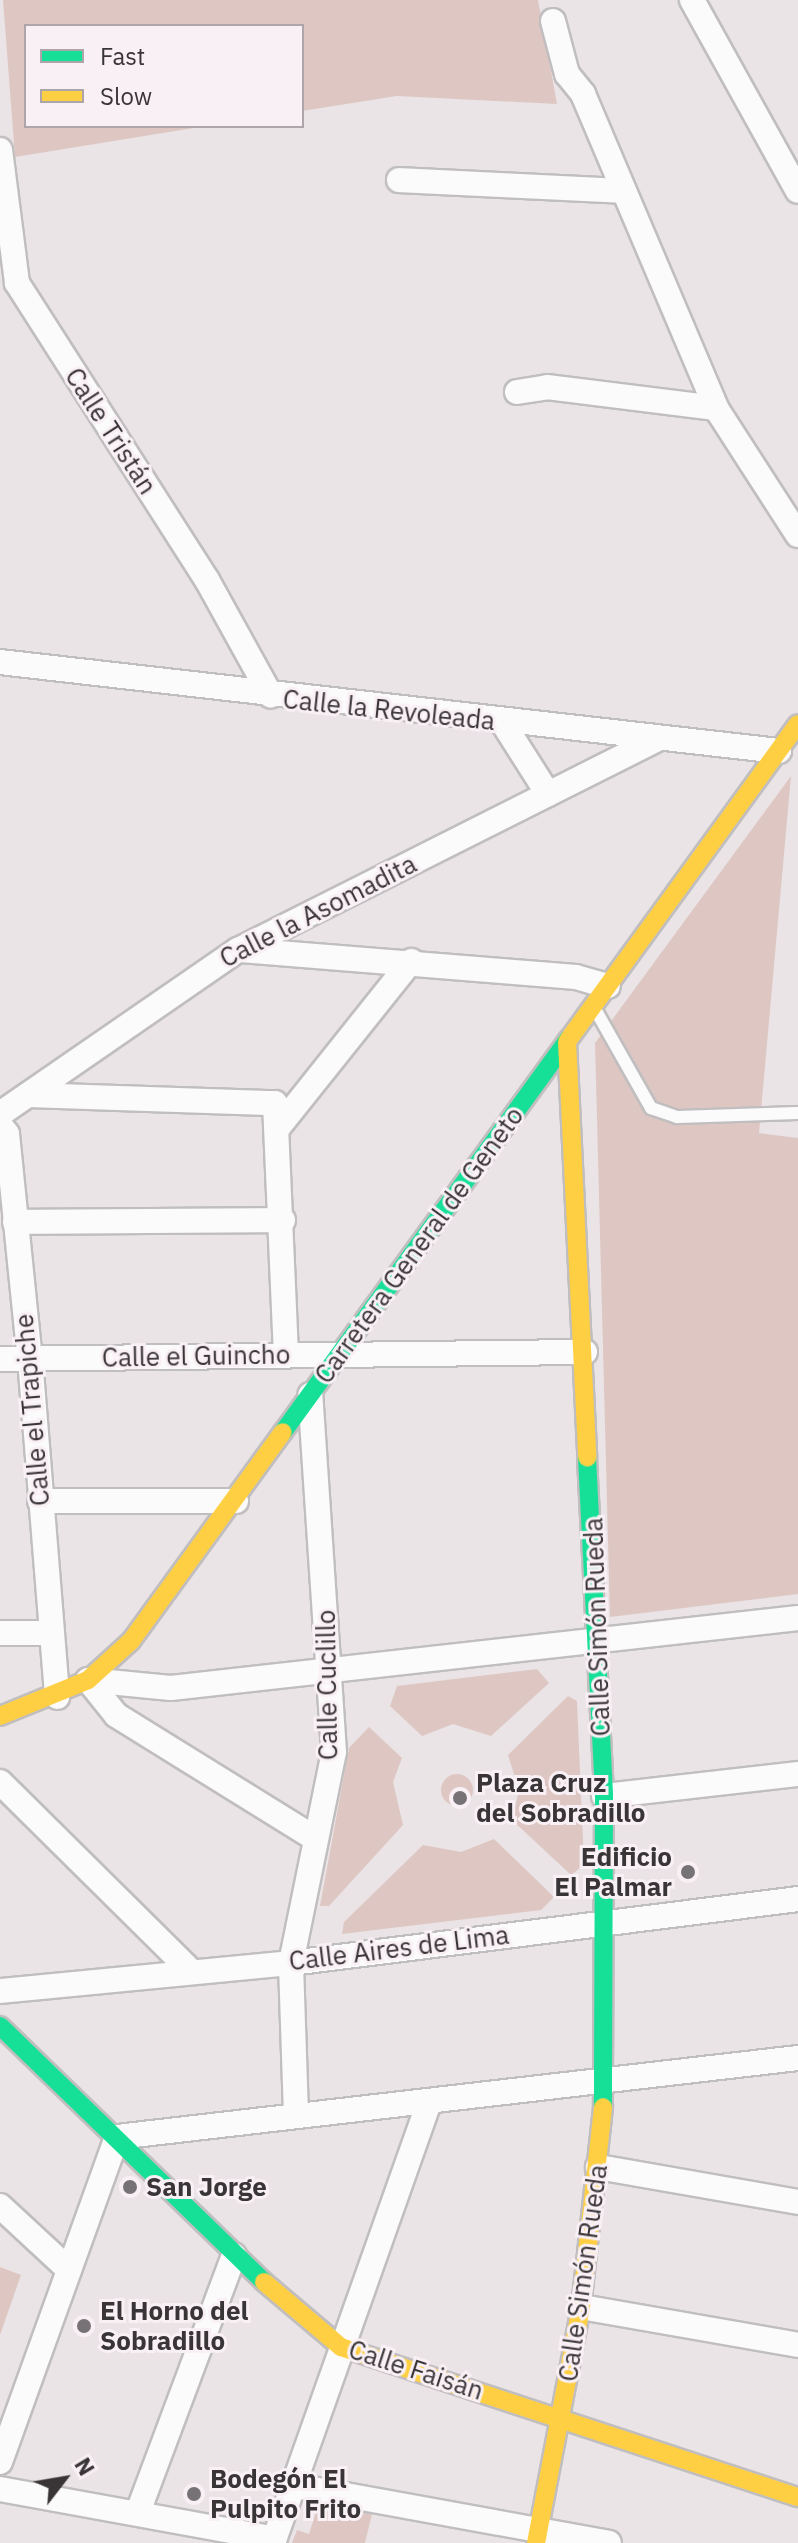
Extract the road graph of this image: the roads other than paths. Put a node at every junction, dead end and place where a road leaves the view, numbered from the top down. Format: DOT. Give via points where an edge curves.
graph roads {
  1 [pos="692,0"];
  2 [pos="553,21"];
  3 [pos="0,150"];
  4 [pos="399,180"];
  5 [pos="620,191"];
  6 [pos="798,191"];
  7 [pos="517,392"];
  8 [pos="716,408"];
  9 [pos="798,535"];
  10 [pos="0,662"];
  11 [pos="271,696"];
  12 [pos="503,723"];
  13 [pos="798,724"];
  14 [pos="654,741"];
  15 [pos="779,751"];
  16 [pos="548,794"];
  17 [pos="238,950"];
  18 [pos="411,961"];
  19 [pos="608,986"];
  20 [pos="593,1006"];
  21 [pos="567,1042"];
  22 [pos="28,1095"];
  23 [pos="798,1113"];
  24 [pos="0,1114"];
  25 [pos="0,1125"];
  26 [pos="277,1129"];
  27 [pos="283,1220"];
  28 [pos="15,1222"];
  29 [pos="585,1352"];
  30 [pos="286,1354"];
  31 [pos="338,1355"];
  32 [pos="0,1359"];
  33 [pos="30,1359"];
  34 [pos="310,1395"];
  35 [pos="40,1501"];
  36 [pos="236,1501"];
  37 [pos="798,1618"];
  38 [pos="0,1633"];
  39 [pos="51,1633"];
  40 [pos="597,1642"];
  41 [pos="330,1673"];
  42 [pos="88,1680"];
  43 [pos="57,1697"];
  44 [pos="0,1716"];
  45 [pos="798,1774"];
  46 [pos="0,1782"];
  47 [pos="604,1796"];
  48 [pos="313,1837"];
  49 [pos="798,1899"];
  50 [pos="602,1921"];
  51 [pos="291,1963"];
  52 [pos="187,1967"];
  53 [pos="0,1991"];
  54 [pos="0,2026"];
  55 [pos="798,2058"];
  56 [pos="606,2081"];
  57 [pos="429,2102"];
  58 [pos="296,2115"];
  59 [pos="117,2137"];
  60 [pos="598,2167"];
  61 [pos="798,2202"];
  62 [pos="0,2206"];
  63 [pos="234,2255"];
  64 [pos="69,2270"];
  65 [pos="581,2307"];
  66 [pos="798,2345"];
  67 [pos="341,2347"];
  68 [pos="563,2418"];
  69 [pos="0,2462"];
  70 [pos="296,2486"];
  71 [pos="0,2489"];
  72 [pos="798,2497"];
  73 [pos="138,2512"];
  74 [pos="537,2536"];
  75 [pos="274,2541"];
  76 [pos="609,2543"];
  1 -- 6 [label="street"];
  2 -- 5 [label="street" via="567,74 583,94"];
  3 -- 11 [label="street, Calle Tristán" via="17,283 207,580"];
  4 -- 5 [label="street"];
  5 -- 8 [label="street"];
  7 -- 8 [label="street" via="547,387"];
  8 -- 9 [label="street"];
  10 -- 11 [label="street, Calle la Revoleada"];
  11 -- 12 [label="street, Calle la Revoleada"];
  12 -- 14 [label="street, Calle la Revoleada"];
  12 -- 16 [label="street"];
  13 -- 15 [label="street, Carretera General de Geneto"];
  14 -- 15 [label="street, Calle la Revoleada"];
  14 -- 16 [label="street, Calle la Asomadita"];
  15 -- 19 [label="street, Carretera General de Geneto"];
  16 -- 17 [label="street, Calle la Asomadita"];
  17 -- 18 [label="street"];
  17 -- 22 [label="street, Calle la Asomadita"];
  18 -- 19 [label="street"];
  18 -- 26 [label="street"];
  19 -- 20 [label="street, Carretera General de Geneto"];
  20 -- 21 [label="street, Carretera General de Geneto"];
  20 -- 23 [label="lane" via="651,1108 677,1117"];
  21 -- 29 [label="street, Calle Simón Rueda"];
  21 -- 31 [label="street, Carretera General de Geneto"];
  22 -- 24 [label="street, Calle la Asomadita"];
  22 -- 26 [label="street" via="275,1103"];
  25 -- 28 [label="street, Calle el Trapiche"];
  26 -- 27 [label="street"];
  27 -- 28 [label="street"];
  27 -- 30 [label="street"];
  28 -- 33 [label="street, Calle el Trapiche"];
  29 -- 31 [label="street, Calle el Guincho"];
  29 -- 40 [label="street, Calle Simón Rueda"];
  30 -- 31 [label="street, Calle el Guincho"];
  30 -- 33 [label="street, Calle el Guincho"];
  31 -- 34 [label="street, Carretera General de Geneto"];
  32 -- 33 [label="street, Calle el Guincho"];
  33 -- 35 [label="street, Calle el Trapiche"];
  34 -- 36 [label="street, Carretera General de Geneto"];
  34 -- 41 [label="street, Calle Cuclillo"];
  35 -- 36 [label="street"];
  35 -- 39 [label="street, Calle el Trapiche"];
  36 -- 42 [label="street, Carretera General de Geneto" via="131,1641"];
  37 -- 40 [label="street"];
  38 -- 39 [label="street"];
  39 -- 43 [label="street, Calle el Trapiche"];
  40 -- 41 [label="street"];
  40 -- 47 [label="street, Calle Simón Rueda"];
  41 -- 42 [label="street" via="171,1688"];
  41 -- 48 [label="street, Calle Cuclillo" via="334,1752"];
  42 -- 43 [label="street, Carretera General de Geneto"];
  42 -- 48 [label="street" via="116,1715"];
  43 -- 44 [label="street, Carretera General de Geneto"];
  45 -- 47 [label="street"];
  46 -- 52 [label="street"];
  47 -- 50 [label="street, Calle Simón Rueda"];
  48 -- 51 [label="street, Calle Cuclillo"];
  49 -- 50 [label="street, Calle Aires de Lima"];
  50 -- 51 [label="street, Calle Aires de Lima"];
  50 -- 56 [label="street, Calle Simón Rueda"];
  51 -- 52 [label="street, Calle Aires de Lima"];
  51 -- 58 [label="street, Calle Cuclillo"];
  52 -- 53 [label="street, Calle Aires de Lima"];
  54 -- 59 [label="street, Calle Faisán"];
  55 -- 56 [label="street"];
  56 -- 57 [label="street"];
  56 -- 60 [label="street, Calle Simón Rueda"];
  57 -- 58 [label="street"];
  57 -- 67 [label="street"];
  58 -- 59 [label="street"];
  59 -- 63 [label="street, Calle Faisán"];
  59 -- 64 [label="street"];
  60 -- 61 [label="street"];
  60 -- 65 [label="street, Calle Simón Rueda"];
  62 -- 64 [label="street"];
  63 -- 67 [label="street, Calle Faisán"];
  63 -- 73 [label="street"];
  64 -- 69 [label="street"];
  65 -- 66 [label="street"];
  65 -- 68 [label="street, Calle Simón Rueda"];
  67 -- 68 [label="street, Calle Faisán"];
  67 -- 70 [label="street"];
  68 -- 72 [label="street, Calle Faisán"];
  68 -- 74 [label="street, Calle Simón Rueda"];
  70 -- 74 [label="street"];
  70 -- 75 [label="street"];
  71 -- 73 [label="street"];
  73 -- 75 [label="street"];
  74 -- 76 [label="street"];
}
